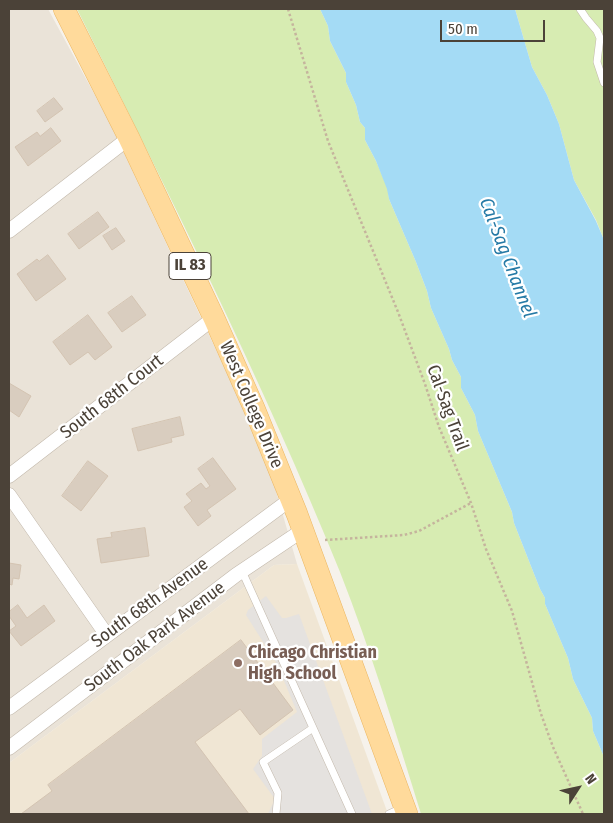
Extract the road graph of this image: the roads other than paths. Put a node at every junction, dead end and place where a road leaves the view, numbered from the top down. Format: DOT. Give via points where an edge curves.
graph roads {
  1 [pos="64,9"];
  2 [pos="580,9"];
  3 [pos="604,84"];
  4 [pos="129,138"];
  5 [pos="9,230"];
  6 [pos="214,318"];
  7 [pos="9,476"];
  8 [pos="9,495"];
  9 [pos="291,499"];
  10 [pos="306,538"];
  11 [pos="242,571"];
  12 [pos="106,634"];
  13 [pos="9,708"];
  14 [pos="313,728"];
  15 [pos="9,748"];
  16 [pos="400,812"];
  17 [pos="276,814"];
  18 [pos="352,814"];
  1 -- 4 [label="main road, West College Drive / IL 83"];
  2 -- 3 [label="lane" via="600,38 597,62"];
  4 -- 5 [label="street"];
  4 -- 6 [label="main road, West College Drive / IL 83"];
  6 -- 7 [label="street, South 68th Court"];
  6 -- 9 [label="main road, West College Drive / IL 83"];
  8 -- 12 [label="street"];
  9 -- 10 [label="main road, West College Drive / IL 83"];
  9 -- 12 [label="street, South 68th Avenue"];
  10 -- 11 [label="street, South Oak Park Avenue"];
  10 -- 16 [label="main road, West College Drive / IL 83"];
  11 -- 14 [label="lane"];
  11 -- 15 [label="street, South Oak Park Avenue"];
  12 -- 13 [label="street, South 68th Avenue"];
  14 -- 17 [label="lane" via="263,762 278,793"];
  14 -- 18 [label="lane"];
}
